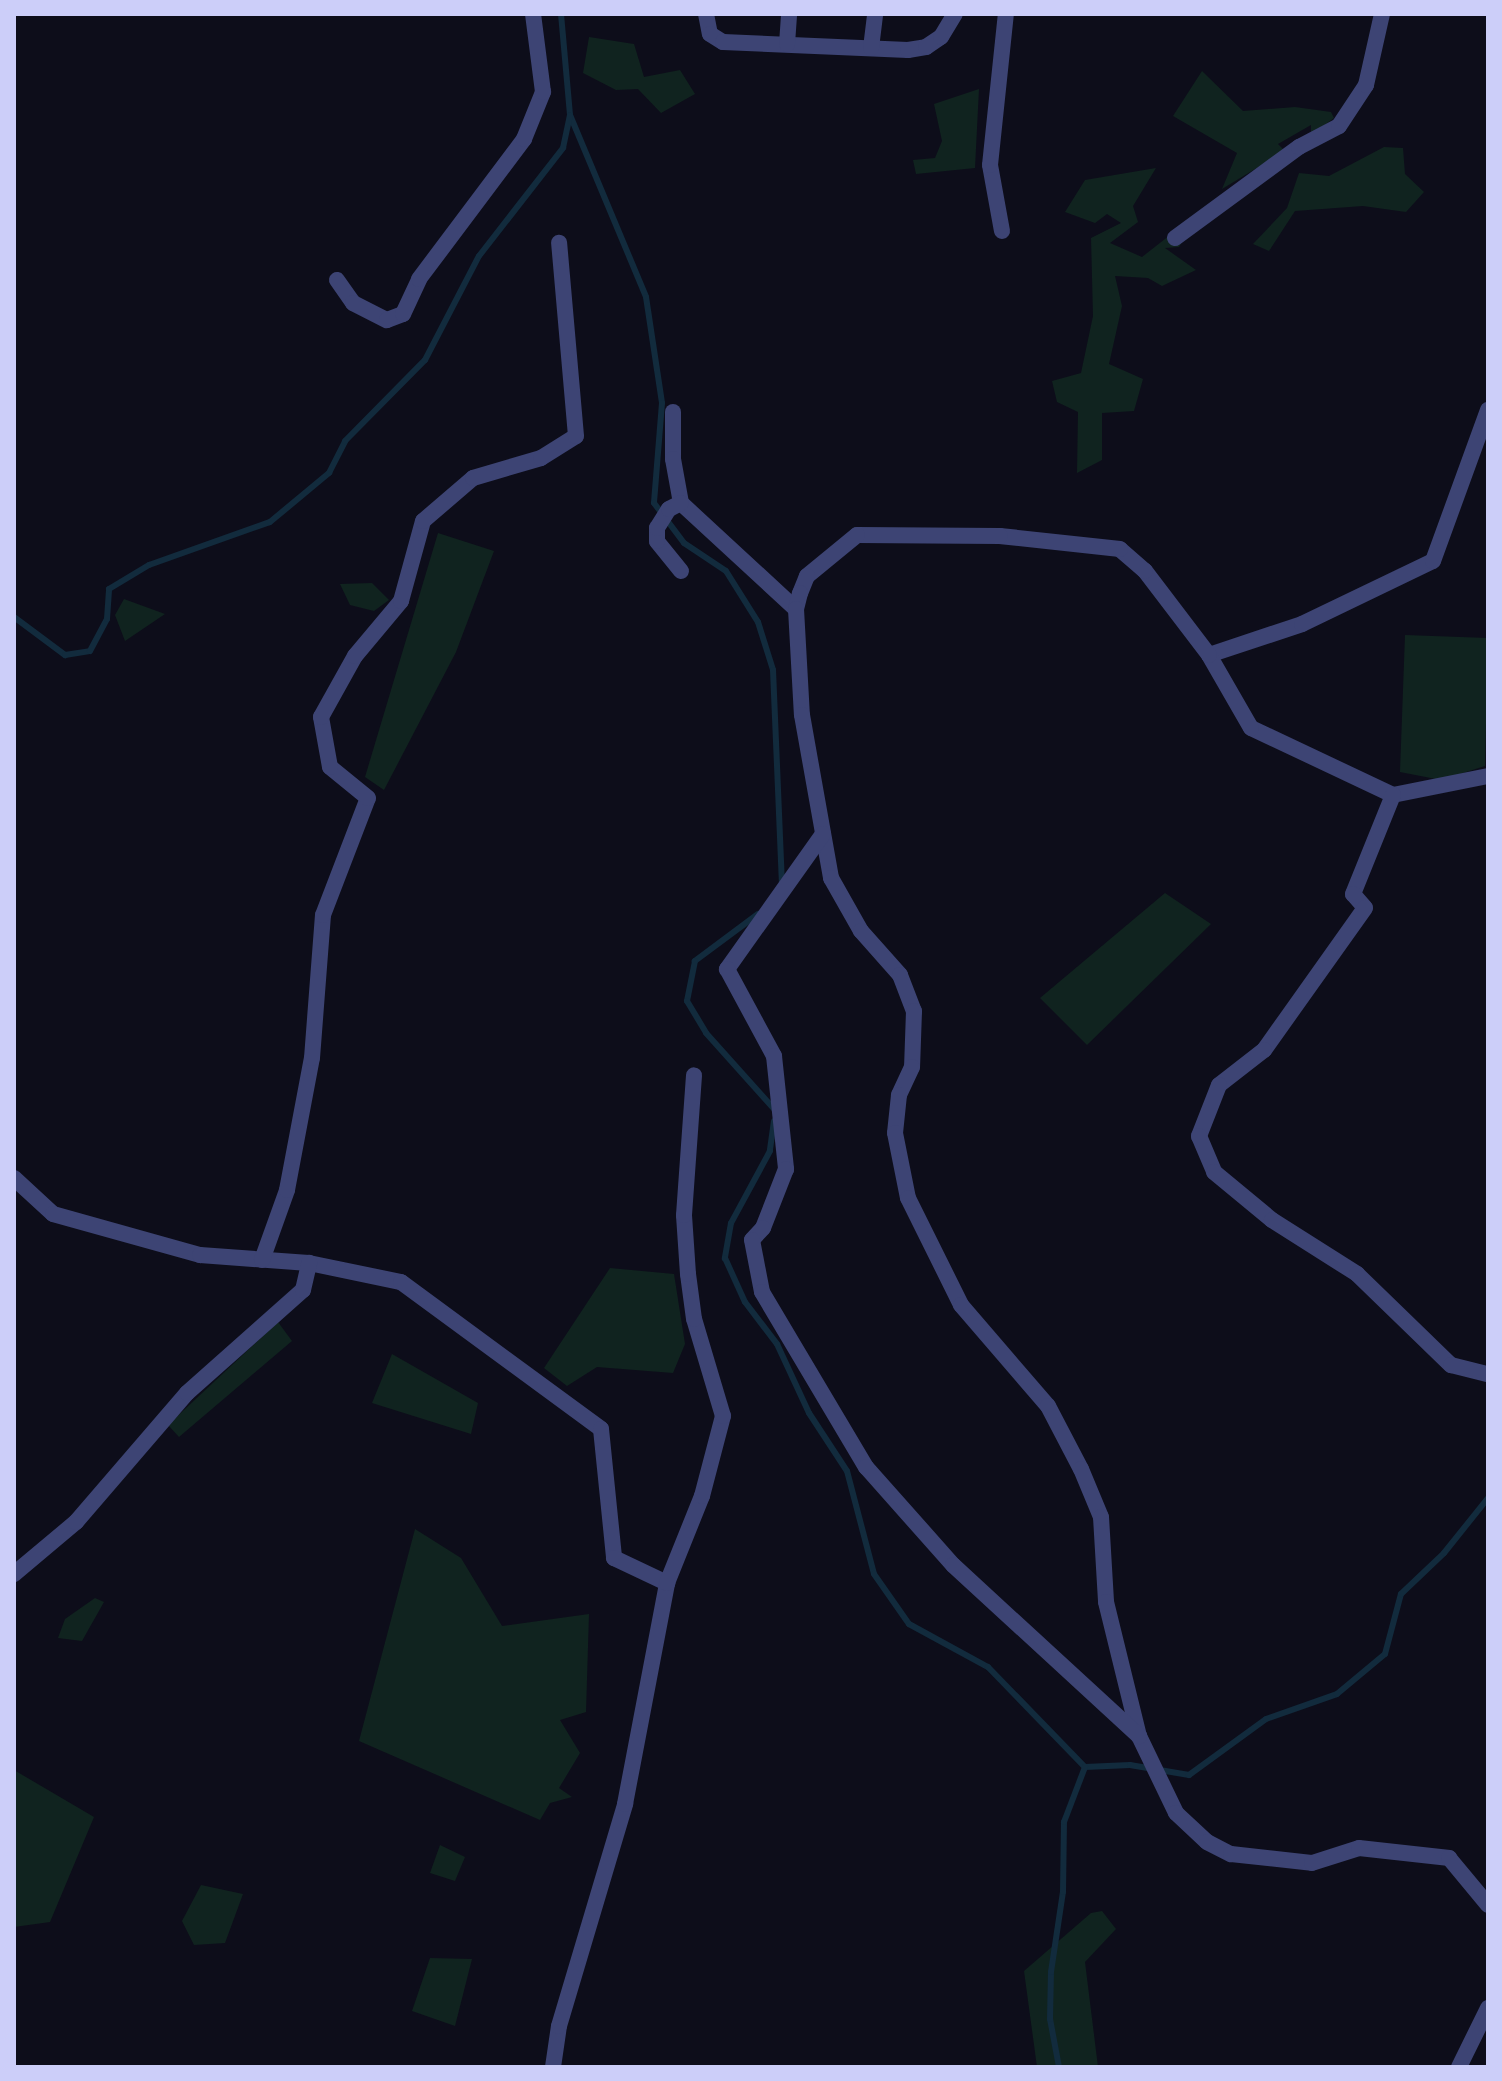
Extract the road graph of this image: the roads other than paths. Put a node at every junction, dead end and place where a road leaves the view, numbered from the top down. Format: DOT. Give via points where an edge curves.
graph roads {
  1 [pos="533,14"];
  2 [pos="706,14"];
  3 [pos="789,14"];
  4 [pos="875,14"];
  5 [pos="955,14"];
  6 [pos="1004,14"];
  7 [pos="1382,14"];
  8 [pos="787,44"];
  9 [pos="871,48"];
  10 [pos="1002,231"];
  11 [pos="1175,238"];
  12 [pos="559,243"];
  13 [pos="337,280"];
  14 [pos="1488,410"];
  15 [pos="673,412"];
  16 [pos="675,506"];
  17 [pos="681,571"];
  18 [pos="796,609"];
  19 [pos="1209,655"];
  20 [pos="1488,776"];
  21 [pos="1393,795"];
  22 [pos="823,834"];
  23 [pos="694,1075"];
  24 [pos="14,1178"];
  25 [pos="262,1260"];
  26 [pos="309,1263"];
  27 [pos="1488,1374"];
  28 [pos="14,1574"];
  29 [pos="667,1583"];
  30 [pos="1139,1736"];
  31 [pos="1488,1905"];
  32 [pos="1488,2008"];
  33 [pos="553,2067"];
  34 [pos="1459,2067"];
  1 -- 13 [label="street" via="543,92 524,139 419,279 403,314 387,320 353,303"];
  2 -- 8 [label="street" via="718,41"];
  3 -- 8 [label="street"];
  4 -- 9 [label="street"];
  5 -- 9 [label="street" via="941,37 926,47"];
  6 -- 10 [label="street" via="990,165"];
  7 -- 11 [label="street" via="1366,85 1339,126 1299,147"];
  8 -- 9 [label="street"];
  12 -- 25 [label="street" via="576,436 541,458 473,478 423,521 401,601 355,656 321,717 330,767 368,798 323,915 312,1058 287,1190"];
  14 -- 19 [label="street" via="1433,561 1302,624"];
  15 -- 16 [label="street"];
  16 -- 17 [label="street" via="657,528 657,541"];
  16 -- 18 [label="street"];
  18 -- 19 [label="street" via="807,576 857,535 1000,536 1120,549 1145,571"];
  18 -- 22 [label="street" via="802,715"];
  19 -- 21 [label="street" via="1251,728"];
  20 -- 21 [label="street"];
  21 -- 27 [label="street" via="1353,894 1365,908 1264,1050 1219,1085 1199,1136 1214,1172 1272,1220 1357,1274 1451,1365"];
  22 -- 30 [label="street" via="831,878 861,931 900,975 914,1011 912,1067 899,1095 895,1133 908,1198 961,1305 1048,1406 1081,1469 1101,1517 1106,1602"];
  22 -- 30 [label="street" via="727,969 774,1056 786,1169 768,1218 752,1240 762,1292 866,1467 953,1565"];
  23 -- 29 [label="street" via="684,1215 688,1274 694,1319 723,1416 702,1496"];
  24 -- 25 [label="street" via="53,1214 200,1255"];
  25 -- 26 [label="street"];
  26 -- 28 [label="street" via="303,1290 187,1393 76,1522"];
  26 -- 29 [label="street" via="401,1282 601,1429 614,1558"];
  29 -- 33 [label="street" via="625,1804 559,2026"];
  30 -- 31 [label="street" via="1176,1813 1207,1842 1231,1854 1312,1863 1359,1848 1449,1858"];
  32 -- 34 [label="street"];
}
